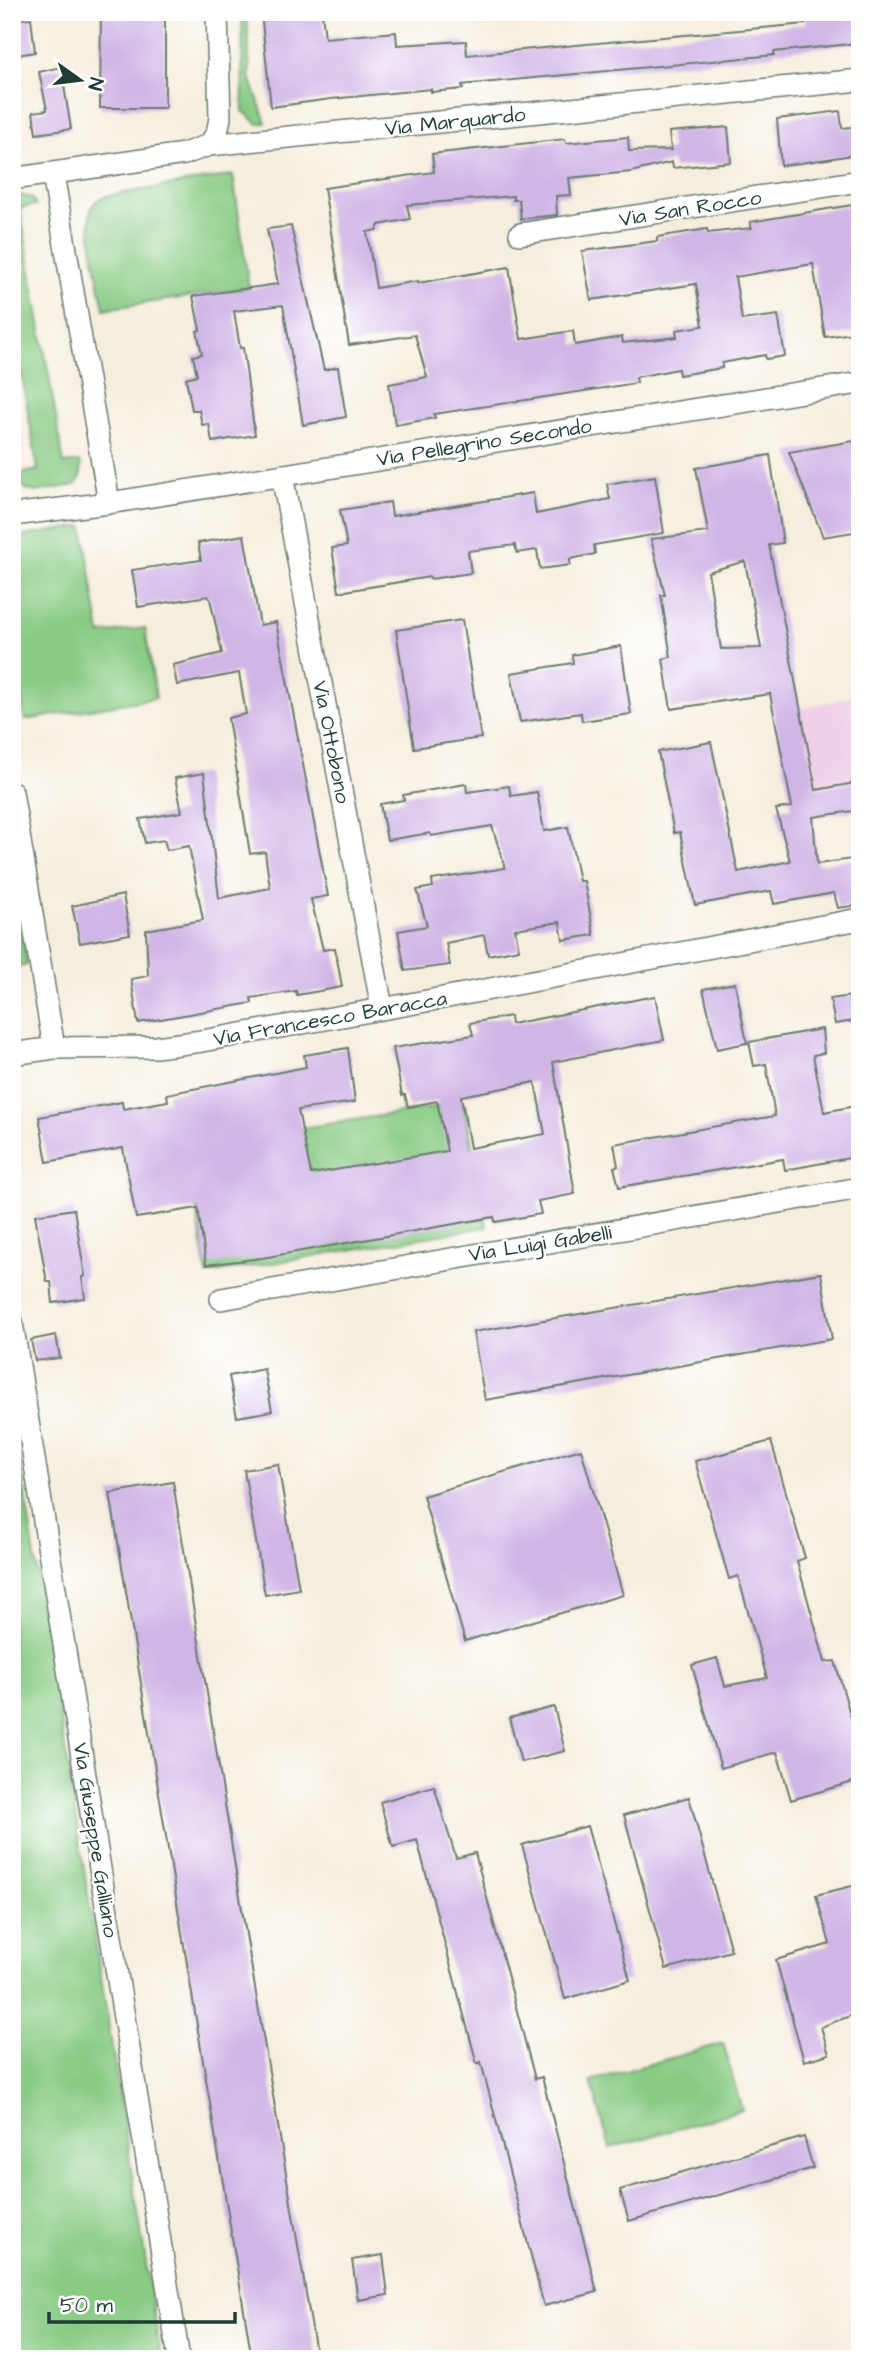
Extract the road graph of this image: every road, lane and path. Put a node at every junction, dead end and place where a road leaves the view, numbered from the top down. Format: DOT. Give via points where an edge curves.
graph roads {
  1 [pos="217,12"];
  2 [pos="860,80"];
  3 [pos="209,145"];
  4 [pos="53,174"];
  5 [pos="12,179"];
  6 [pos="860,181"];
  7 [pos="520,233"];
  8 [pos="860,383"];
  9 [pos="282,475"];
  10 [pos="109,503"];
  11 [pos="12,515"];
  12 [pos="12,792"];
  13 [pos="860,919"];
  14 [pos="382,1008"];
  15 [pos="54,1048"];
  16 [pos="12,1054"];
  17 [pos="860,1188"];
  18 [pos="221,1299"];
  19 [pos="12,1322"];
  20 [pos="179,2359"];
  1 -- 3 [label="street" via="220,118"];
  2 -- 3 [label="street, Via Marquardo"];
  3 -- 4 [label="street, Via Marquardo" via="184,154"];
  4 -- 5 [label="street"];
  4 -- 10 [label="street"];
  6 -- 7 [label="street, Via San Rocco"];
  8 -- 9 [label="street, Via Pellegrino Secondo"];
  9 -- 10 [label="street, Via Pellegrino Secondo"];
  9 -- 14 [label="street, Via Ottobono"];
  10 -- 11 [label="street, Via Pellegrino Secondo"];
  12 -- 15 [label="street"];
  13 -- 14 [label="street, Via Francesco Baracca"];
  14 -- 15 [label="street, Via Francesco Baracca" via="156,1047"];
  15 -- 16 [label="street"];
  17 -- 18 [label="street, Via Luigi Gabelli"];
  19 -- 20 [label="street, Via Giuseppe Galliano"];
}
